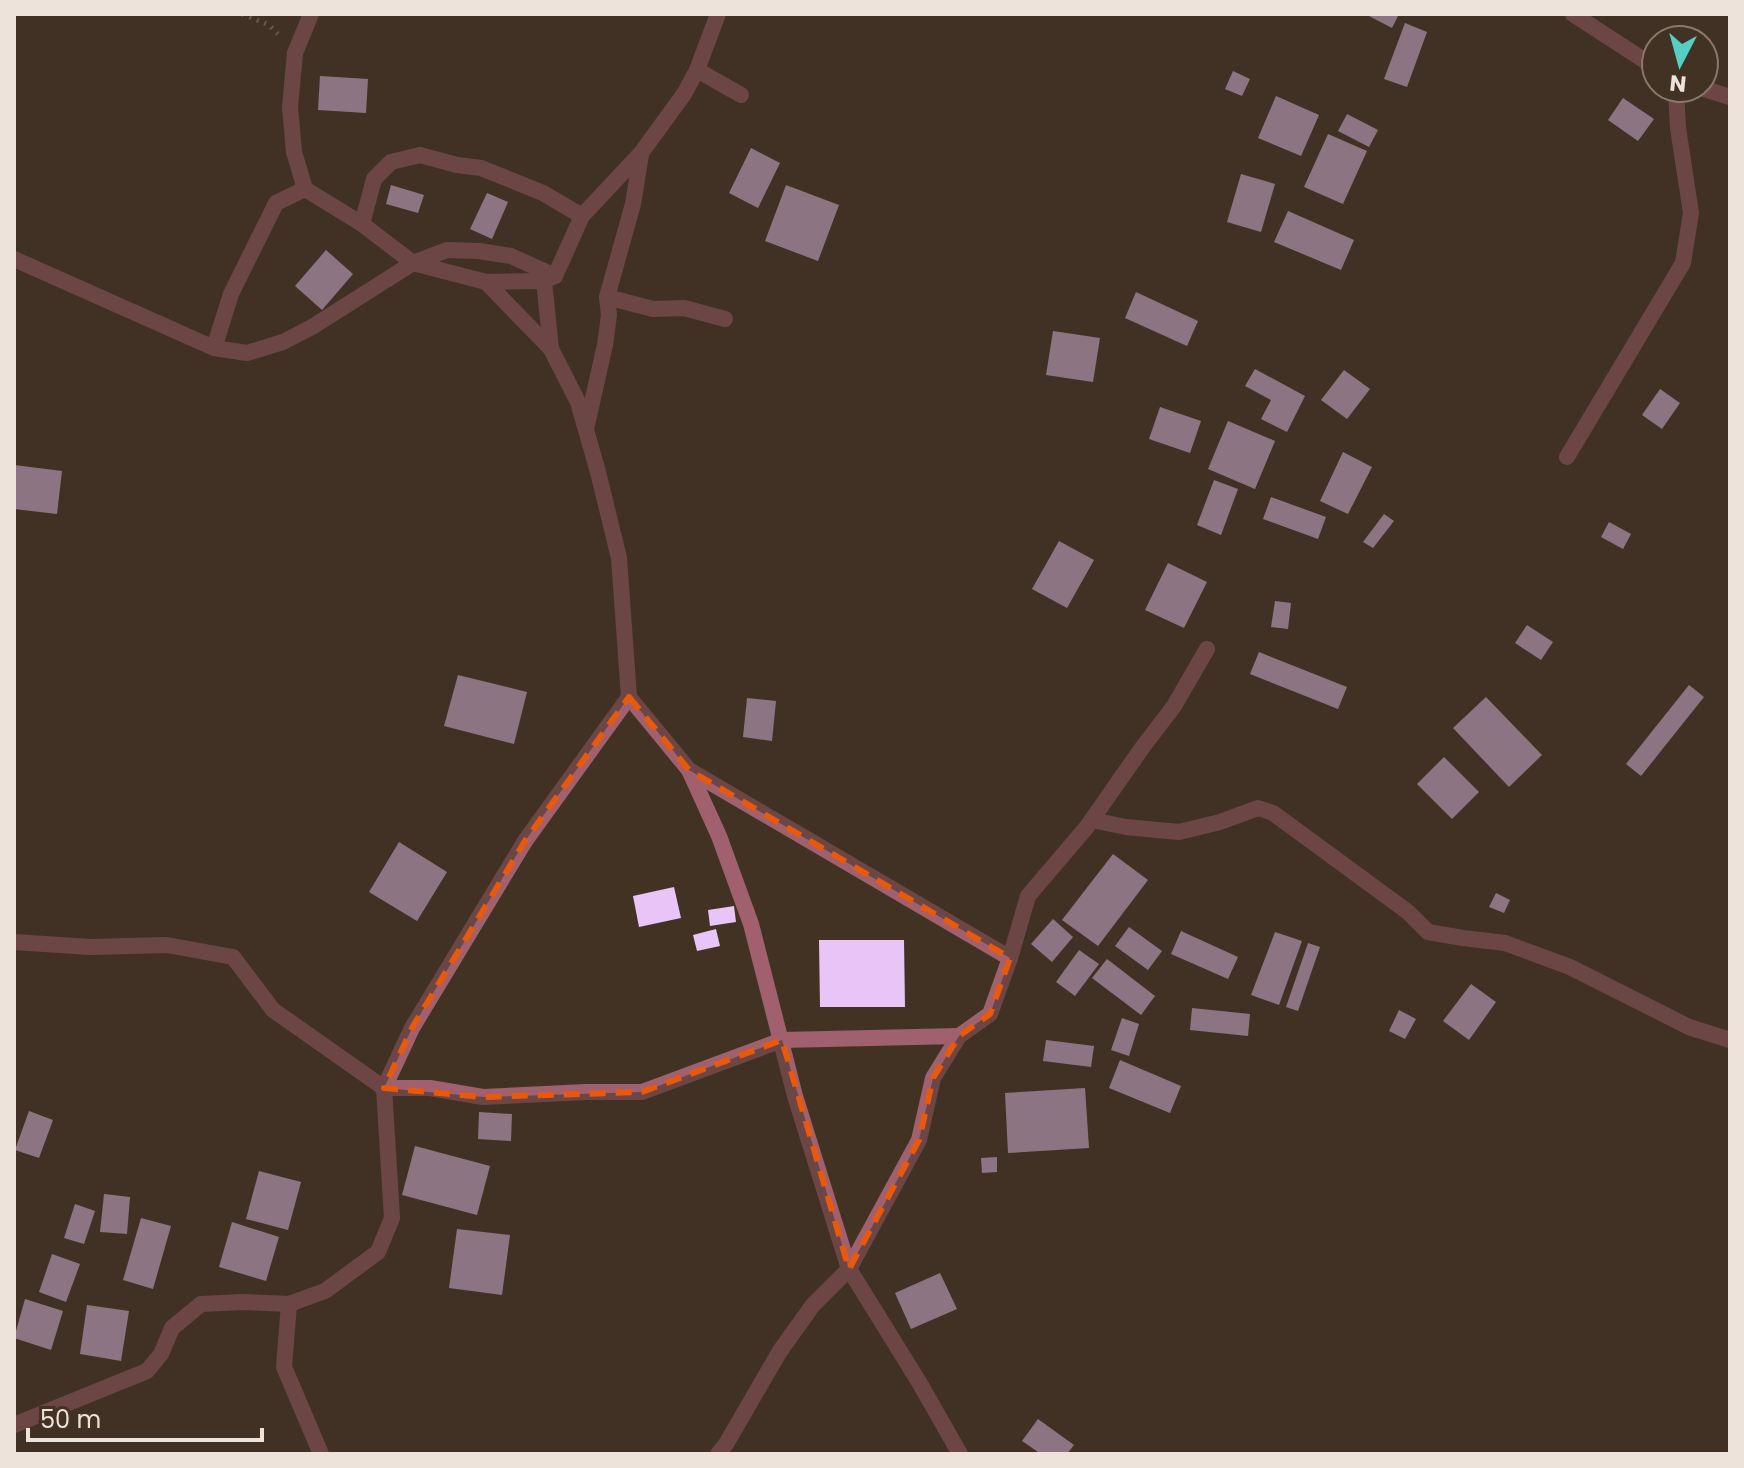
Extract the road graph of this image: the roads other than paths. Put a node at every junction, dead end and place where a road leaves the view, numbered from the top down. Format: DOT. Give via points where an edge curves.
graph roads {
  1 [pos="311,14"];
  2 [pos="718,14"];
  3 [pos="1573,14"];
  4 [pos="1640,58"];
  5 [pos="697,70"];
  6 [pos="741,95"];
  7 [pos="1677,104"];
  8 [pos="641,153"];
  9 [pos="305,189"];
  10 [pos="582,216"];
  11 [pos="362,224"];
  12 [pos="14,259"];
  13 [pos="413,263"];
  14 [pos="549,279"];
  15 [pos="486,282"];
  16 [pos="607,297"];
  17 [pos="725,319"];
  18 [pos="214,348"];
  19 [pos="551,349"];
  20 [pos="586,430"];
  21 [pos="1567,457"];
  22 [pos="1207,649"];
  23 [pos="629,697"];
  24 [pos="689,770"];
  25 [pos="1092,820"];
  26 [pos="14,942"];
  27 [pos="1010,958"];
  28 [pos="959,1036"];
  29 [pos="782,1040"];
  30 [pos="1730,1040"];
  31 [pos="384,1088"];
  32 [pos="849,1269"];
  33 [pos="289,1304"];
  34 [pos="14,1425"];
  35 [pos="321,1454"];
  36 [pos="718,1454"];
  37 [pos="960,1454"];
  1 -- 9 [label="street" via="295,53 290,107 294,152"];
  2 -- 5 [label="street"];
  3 -- 4 [label="street"];
  5 -- 6 [label="street"];
  5 -- 8 [label="street"];
  7 -- 21 [label="street" via="1691,213 1683,263"];
  8 -- 10 [label="street"];
  8 -- 16 [label="street"];
  9 -- 11 [label="street"];
  9 -- 18 [label="street" via="276,203 231,294"];
  10 -- 11 [label="street" via="543,193 481,168 420,155 391,162 374,179"];
  10 -- 14 [label="street"];
  11 -- 13 [label="street"];
  12 -- 18 [label="street"];
  13 -- 14 [label="street" via="447,250 479,251 511,256"];
  13 -- 15 [label="street"];
  13 -- 18 [label="street" via="283,342 247,353"];
  14 -- 15 [label="street"];
  14 -- 19 [label="street"];
  15 -- 19 [label="street"];
  16 -- 17 [label="street"];
  16 -- 20 [label="street" via="605,345"];
  19 -- 20 [label="street"];
  20 -- 23 [label="street" via="619,558"];
  22 -- 25 [label="street" via="1174,706"];
  23 -- 24 [label="street"];
  23 -- 31 [label="street" via="525,841 412,1028"];
  24 -- 27 [label="street"];
  24 -- 29 [label="street" via="751,924"];
  25 -- 27 [label="street" via="1028,896"];
  25 -- 30 [label="street" via="1179,832 1258,808 1273,813 1428,932 1505,943 1570,967 1689,1027"];
  26 -- 31 [label="street" via="167,945 233,957 273,1010"];
  27 -- 28 [label="street" via="990,1014"];
  28 -- 29 [label="street"];
  28 -- 32 [label="street" via="933,1078 919,1140"];
  29 -- 31 [label="street" via="642,1092 483,1097 430,1088"];
  29 -- 32 [label="street"];
  31 -- 33 [label="street" via="392,1218 378,1252 325,1291"];
  32 -- 36 [label="street" via="788,1339"];
  32 -- 37 [label="street"];
  33 -- 34 [label="street" via="201,1304 172,1328 147,1371"];
  33 -- 35 [label="street" via="284,1367"];
}
